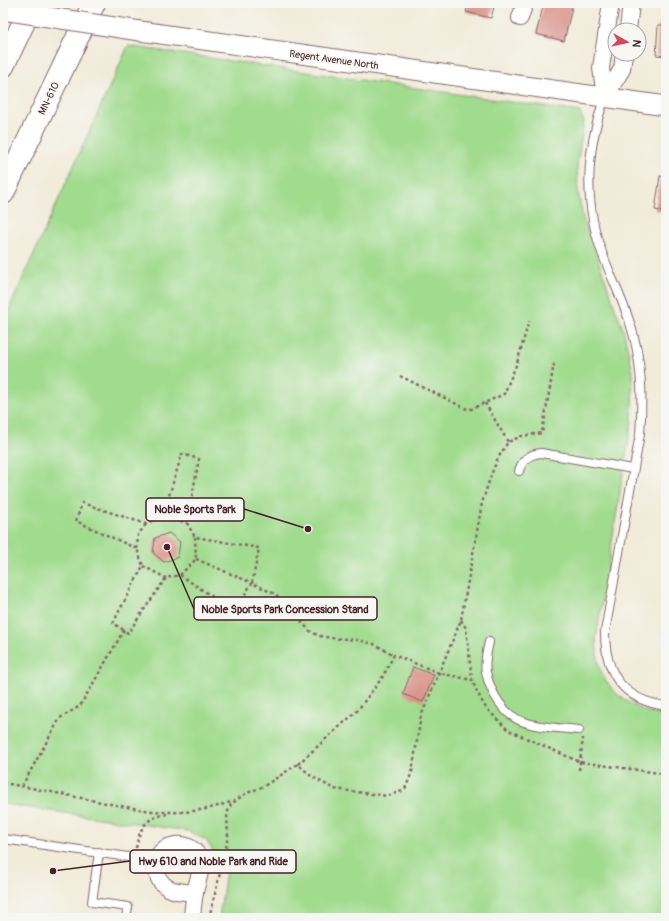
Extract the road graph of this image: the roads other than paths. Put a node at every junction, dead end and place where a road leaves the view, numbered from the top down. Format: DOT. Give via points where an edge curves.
graph roads {
  1 [pos="33,3"];
  2 [pos="94,3"];
  3 [pos="611,3"];
  4 [pos="632,3"];
  5 [pos="3,10"];
  6 [pos="629,22"];
  7 [pos="623,62"];
  8 [pos="3,66"];
  9 [pos="605,97"];
  10 [pos="666,106"];
  11 [pos="3,193"];
  12 [pos="633,469"];
  13 [pos="520,471"];
  14 [pos="489,642"];
  15 [pos="666,706"];
  16 [pos="581,734"];
  17 [pos="3,839"];
  18 [pos="99,852"];
  19 [pos="156,861"];
  20 [pos="195,893"];
  21 [pos="126,918"];
  22 [pos="192,918"];
  1 -- 8 [label="highway"];
  2 -- 11 [label="highway, MN-610"];
  3 -- 9 [label="street" via="601,68"];
  4 -- 6 [label="street"];
  5 -- 9 [label="street, Regent Avenue North, bridge"];
  7 -- 9 [label="street" via="622,69"];
  9 -- 10 [label="street, Regent Avenue North"];
  9 -- 12 [label="lane" via="589,169 589,195 595,228 630,322 638,351 643,403"];
  12 -- 13 [label="lane" via="533,454 521,466"];
  12 -- 15 [label="lane" via="605,632 605,651 610,668 620,684 637,697"];
  14 -- 16 [label="lane" via="486,672 490,687 504,709 522,722"];
  17 -- 18 [label="lane"];
  18 -- 19 [label="lane"];
  18 -- 21 [label="lane" via="92,902 128,907"];
  19 -- 20 [label="street" via="159,880 165,886"];
  19 -- 20 [label="street" via="160,853 174,844 190,847 200,863"];
  20 -- 22 [label="street"];
}
